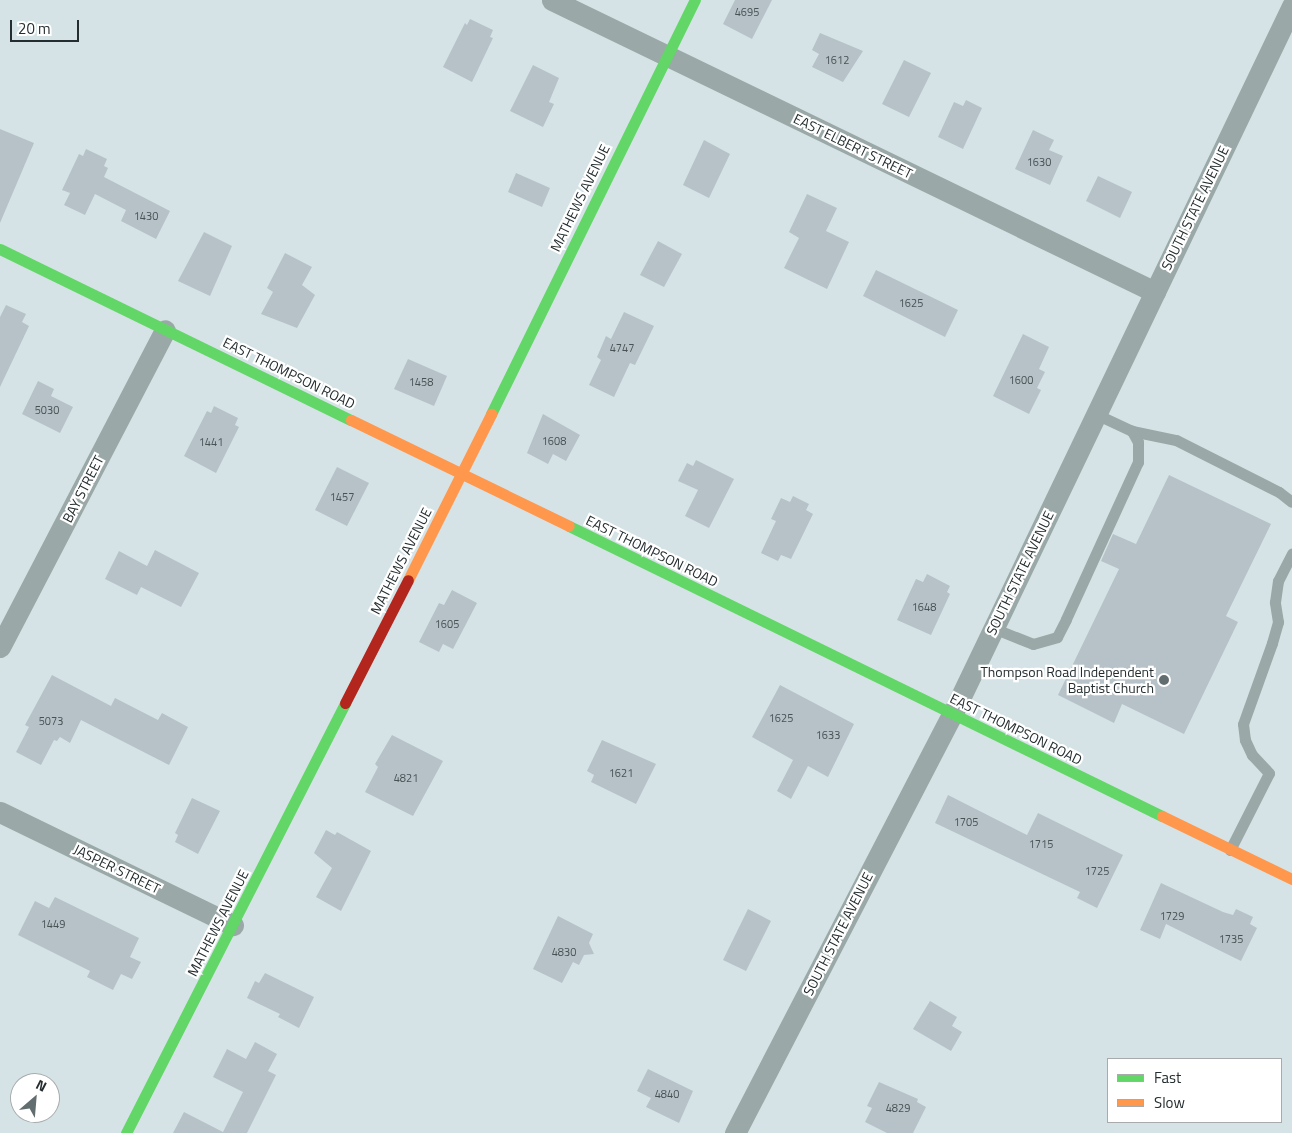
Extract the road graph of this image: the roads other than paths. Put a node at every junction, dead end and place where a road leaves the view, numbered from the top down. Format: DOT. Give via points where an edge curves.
graph roads {
  1 [pos="552,0"];
  2 [pos="695,0"];
  3 [pos="1292,6"];
  4 [pos="667,56"];
  5 [pos="0,249"];
  6 [pos="1155,292"];
  7 [pos="165,330"];
  8 [pos="1096,414"];
  9 [pos="1132,431"];
  10 [pos="462,474"];
  11 [pos="1292,502"];
  12 [pos="1292,553"];
  13 [pos="993,628"];
  14 [pos="0,648"];
  15 [pos="952,715"];
  16 [pos="0,812"];
  17 [pos="1230,850"];
  18 [pos="1292,879"];
  19 [pos="233,925"];
  20 [pos="126,1133"];
  21 [pos="735,1133"];
  1 -- 4 [label="street, EAST ELBERT STREET"];
  2 -- 4 [label="main road, MATHEWS AVENUE"];
  3 -- 6 [label="street, SOUTH STATE AVENUE"];
  4 -- 6 [label="street, EAST ELBERT STREET"];
  4 -- 10 [label="main road, MATHEWS AVENUE"];
  5 -- 7 [label="main road, EAST THOMPSON ROAD"];
  6 -- 8 [label="street, SOUTH STATE AVENUE"];
  7 -- 10 [label="main road, EAST THOMPSON ROAD"];
  7 -- 14 [label="street, BAY STREET"];
  8 -- 9 [label="lane"];
  8 -- 13 [label="street, SOUTH STATE AVENUE"];
  9 -- 11 [label="lane" via="1176,440 1279,492"];
  9 -- 13 [label="lane" via="1138,442 1138,462 1057,637 1033,644"];
  10 -- 15 [label="main road, EAST THOMPSON ROAD"];
  10 -- 19 [label="main road, MATHEWS AVENUE"];
  12 -- 17 [label="lane" via="1278,581 1275,602 1278,622 1243,724 1245,740 1252,754 1270,773"];
  13 -- 15 [label="street, SOUTH STATE AVENUE"];
  15 -- 17 [label="main road, EAST THOMPSON ROAD"];
  15 -- 21 [label="street, SOUTH STATE AVENUE"];
  16 -- 19 [label="street, JASPER STREET"];
  17 -- 18 [label="main road, EAST THOMPSON ROAD"];
  19 -- 20 [label="main road, MATHEWS AVENUE"];
}
